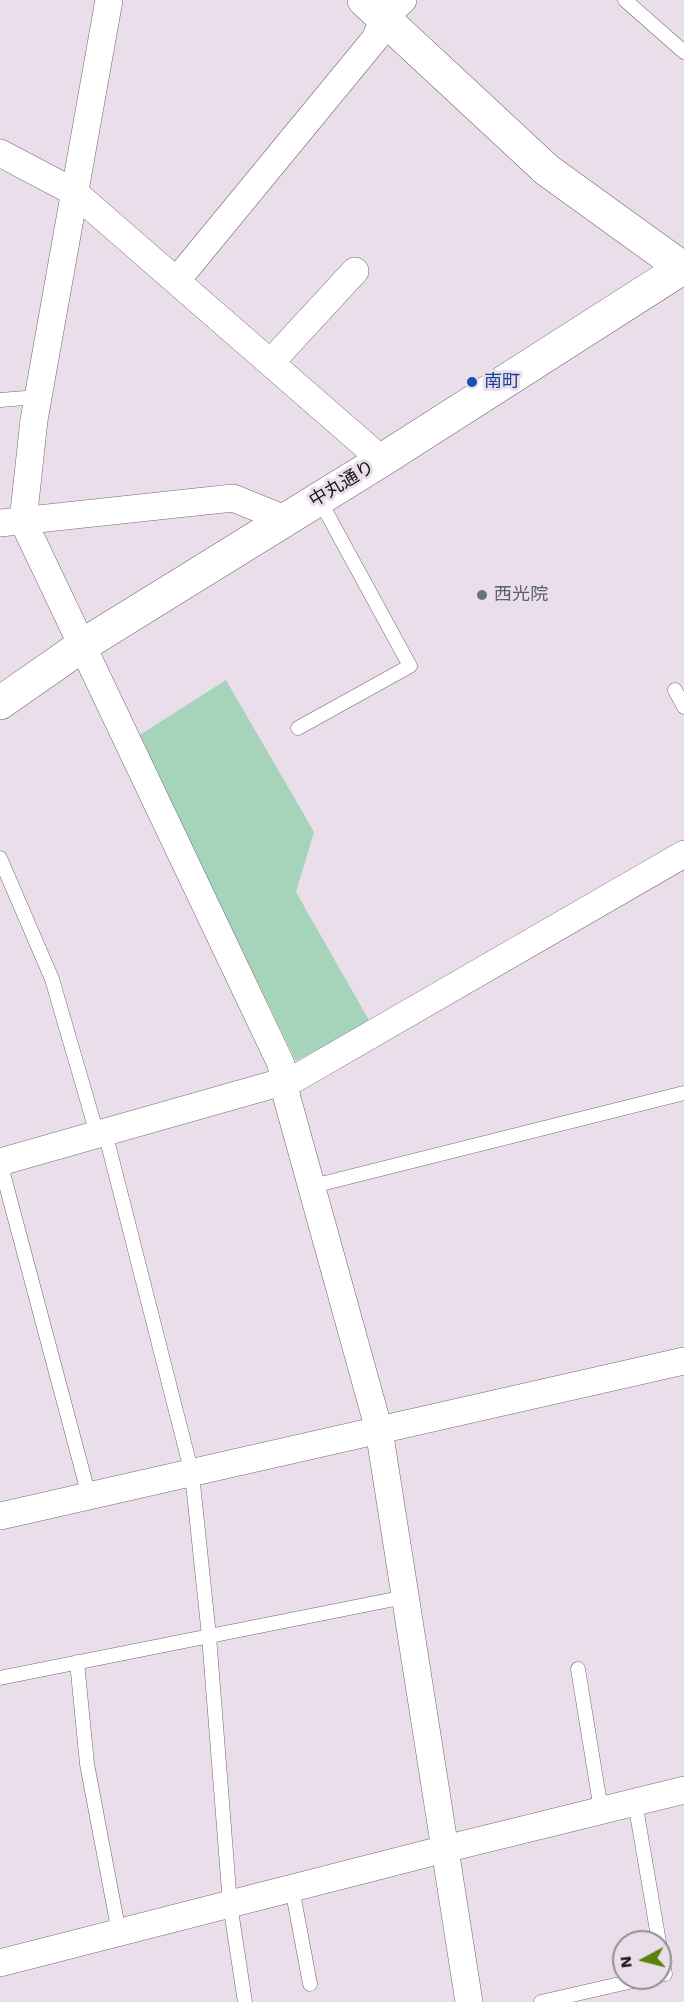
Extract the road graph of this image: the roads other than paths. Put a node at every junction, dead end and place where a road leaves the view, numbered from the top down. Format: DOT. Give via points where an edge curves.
graph roads {
  1 [pos="109,0"];
  2 [pos="625,0"];
  3 [pos="384,6"];
  4 [pos="684,52"];
  5 [pos="0,153"];
  6 [pos="74,192"];
  7 [pos="684,268"];
  8 [pos="356,271"];
  9 [pos="177,280"];
  10 [pos="271,362"];
  11 [pos="38,397"];
  12 [pos="0,400"];
  13 [pos="382,460"];
  14 [pos="319,499"];
  15 [pos="285,519"];
  16 [pos="11,522"];
  17 [pos="83,645"];
  18 [pos="675,690"];
  19 [pos="0,703"];
  20 [pos="684,707"];
  21 [pos="298,728"];
  22 [pos="684,854"];
  23 [pos="0,858"];
  24 [pos="285,1082"];
  25 [pos="684,1093"];
  26 [pos="101,1133"];
  27 [pos="0,1162"];
  28 [pos="313,1186"];
  29 [pos="684,1361"];
  30 [pos="379,1430"];
  31 [pos="192,1474"];
  32 [pos="89,1496"];
  33 [pos="0,1516"];
  34 [pos="405,1597"];
  35 [pos="209,1636"];
  36 [pos="77,1662"];
  37 [pos="578,1668"];
  38 [pos="0,1678"];
  39 [pos="684,1790"];
  40 [pos="635,1802"];
  41 [pos="601,1810"];
  42 [pos="445,1849"];
  43 [pos="292,1888"];
  44 [pos="230,1904"];
  45 [pos="657,1930"];
  46 [pos="119,1933"];
  47 [pos="0,1963"];
  48 [pos="310,1984"];
  49 [pos="612,1986"];
  50 [pos="245,2002"];
  51 [pos="469,2002"];
  52 [pos="540,2002"];
  1 -- 6 [label="street"];
  2 -- 4 [label="lane"];
  3 -- 7 [label="street" via="547,170"];
  3 -- 9 [label="street" via="375,39"];
  5 -- 6 [label="street"];
  6 -- 9 [label="street"];
  6 -- 11 [label="street"];
  7 -- 13 [label="street, 中丸通り"];
  8 -- 10 [label="street"];
  9 -- 10 [label="street"];
  10 -- 13 [label="street"];
  11 -- 12 [label="lane"];
  11 -- 16 [label="street"];
  13 -- 14 [label="street, 中丸通り"];
  14 -- 15 [label="street, 中丸通り"];
  14 -- 21 [label="lane" via="410,666"];
  15 -- 16 [label="street" via="233,498"];
  15 -- 17 [label="street, 中丸通り"];
  16 -- 17 [label="street"];
  17 -- 19 [label="street, 中丸通り"];
  17 -- 24 [label="street" via="281,1064"];
  18 -- 20 [label="lane"];
  22 -- 24 [label="street"];
  23 -- 26 [label="lane" via="52,980"];
  24 -- 26 [label="street"];
  24 -- 28 [label="street"];
  25 -- 28 [label="lane"];
  26 -- 27 [label="street"];
  26 -- 31 [label="lane"];
  27 -- 32 [label="lane"];
  28 -- 30 [label="street"];
  29 -- 30 [label="street"];
  30 -- 31 [label="street"];
  30 -- 34 [label="street"];
  31 -- 32 [label="street"];
  31 -- 35 [label="lane"];
  32 -- 33 [label="street"];
  34 -- 35 [label="lane"];
  34 -- 42 [label="street"];
  35 -- 36 [label="lane"];
  35 -- 44 [label="lane"];
  36 -- 38 [label="lane"];
  36 -- 46 [label="lane" via="87,1764"];
  37 -- 41 [label="lane"];
  39 -- 40 [label="street"];
  40 -- 41 [label="street"];
  40 -- 45 [label="lane"];
  41 -- 42 [label="street"];
  42 -- 43 [label="street"];
  42 -- 51 [label="street"];
  43 -- 44 [label="street"];
  43 -- 48 [label="lane"];
  44 -- 46 [label="street"];
  44 -- 50 [label="lane"];
  46 -- 47 [label="street"];
  49 -- 52 [label="lane"];
}
